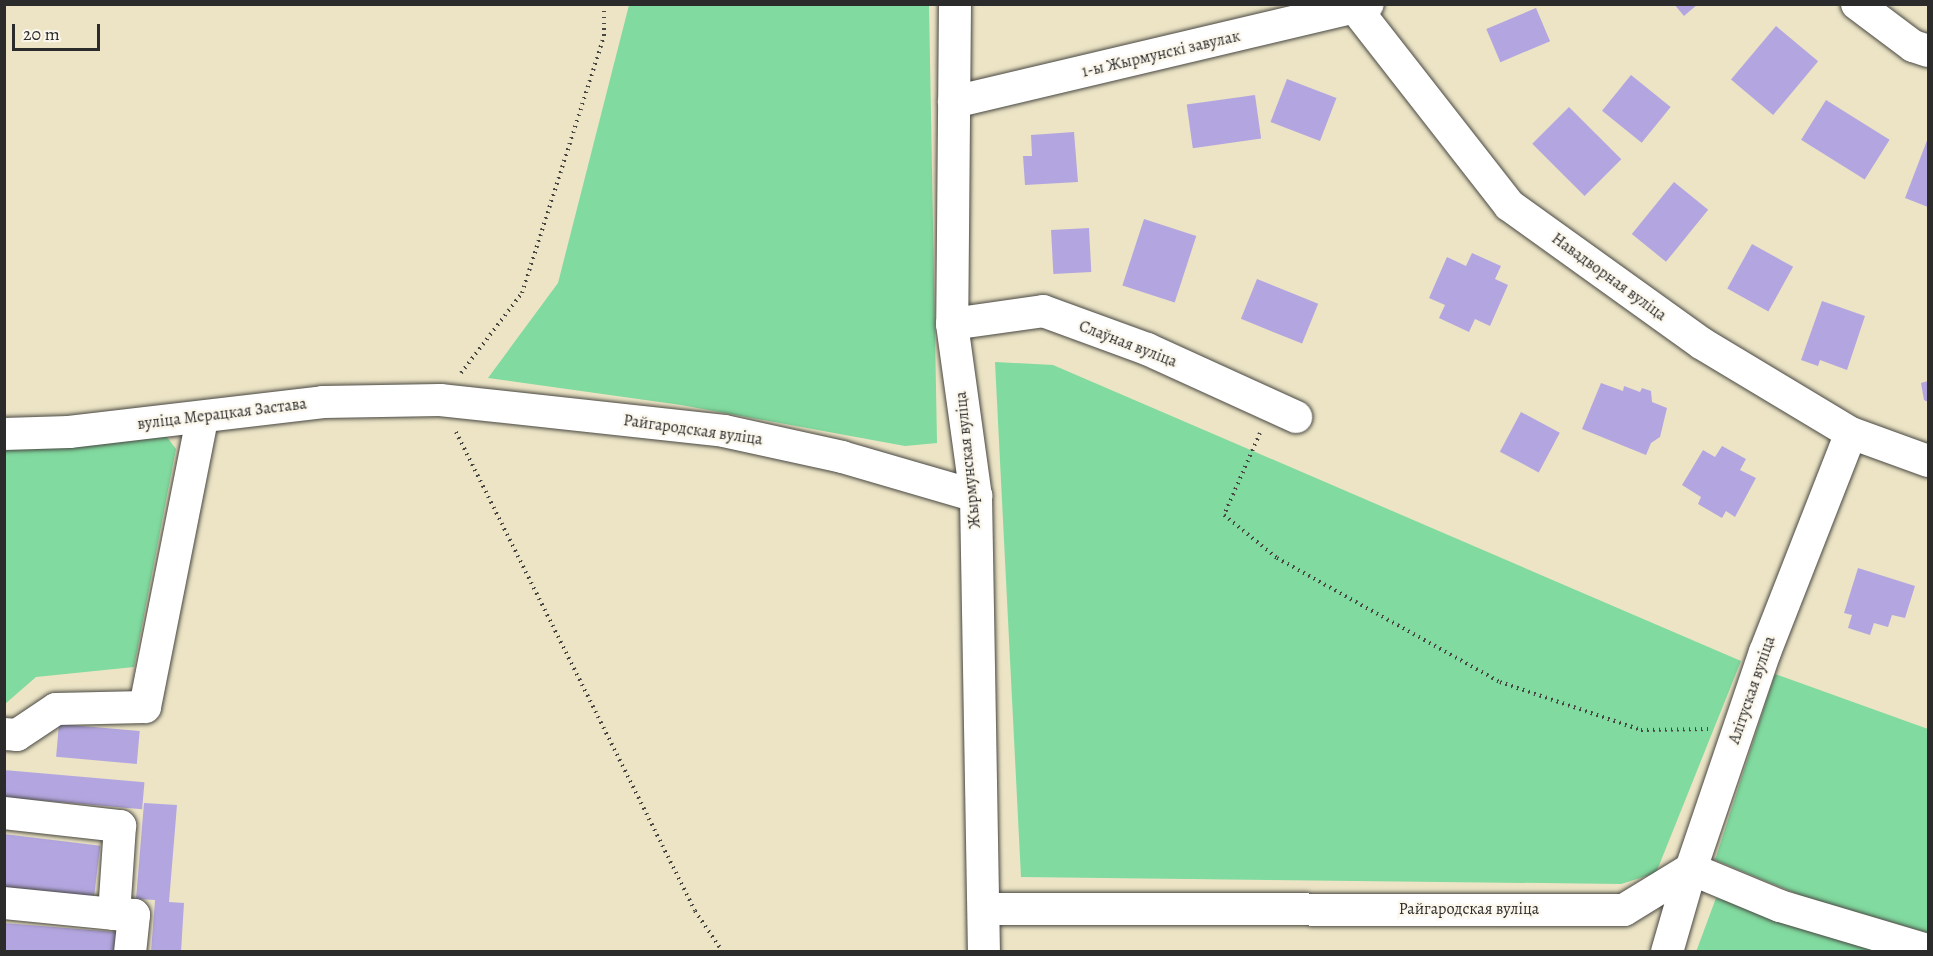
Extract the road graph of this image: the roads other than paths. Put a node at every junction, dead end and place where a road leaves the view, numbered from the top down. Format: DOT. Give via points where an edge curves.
graph roads {
  1 [pos="955,4"];
  2 [pos="1857,4"];
  3 [pos="1362,7"];
  4 [pos="1929,51"];
  5 [pos="954,102"];
  6 [pos="952,324"];
  7 [pos="440,400"];
  8 [pos="1284,412"];
  9 [pos="202,418"];
  10 [pos="4,434"];
  11 [pos="1851,434"];
  12 [pos="1929,461"];
  13 [pos="976,496"];
  14 [pos="4,734"];
  15 [pos="4,813"];
  16 [pos="1690,869"];
  17 [pos="4,903"];
  18 [pos="984,909"];
  19 [pos="114,914"];
  20 [pos="1929,950"];
  21 [pos="130,951"];
  22 [pos="984,951"];
  23 [pos="1667,951"];
  1 -- 5 [label="street, Жырмунская вуліца"];
  2 -- 4 [label="street" via="1913,46"];
  3 -- 5 [label="street, 1-ы Жырмунскі завулак"];
  3 -- 11 [label="street, Навадворная вуліца" via="1509,205 1701,343"];
  5 -- 6 [label="street, Жырмунская вуліца"];
  6 -- 8 [label="street, Слаўная вуліца" via="1042,311 1147,349"];
  6 -- 13 [label="street, Жырмунская вуліца"];
  7 -- 9 [label="street, вуліца Мерацкая Застава" via="323,402"];
  7 -- 13 [label="street, Райгародская вуліца" via="724,431 842,457"];
  9 -- 10 [label="street, вуліца Мерацкая Застава" via="69,432"];
  9 -- 14 [label="street" via="145,707 56,709 17,735"];
  11 -- 12 [label="street, Навадворная вуліца"];
  11 -- 16 [label="street, Алітуская вуліца" via="1738,729"];
  13 -- 18 [label="street, Жырмунская вуліца"];
  15 -- 19 [label="street" via="120,826"];
  16 -- 18 [label="street, Райгародская вуліца" via="1624,910"];
  16 -- 20 [label="street" via="1780,906"];
  16 -- 23 [label="street, Алітуская вуліца"];
  17 -- 19 [label="street"];
  18 -- 22 [label="street, Жырмунская вуліца"];
  19 -- 21 [label="street" via="134,915"];
}
